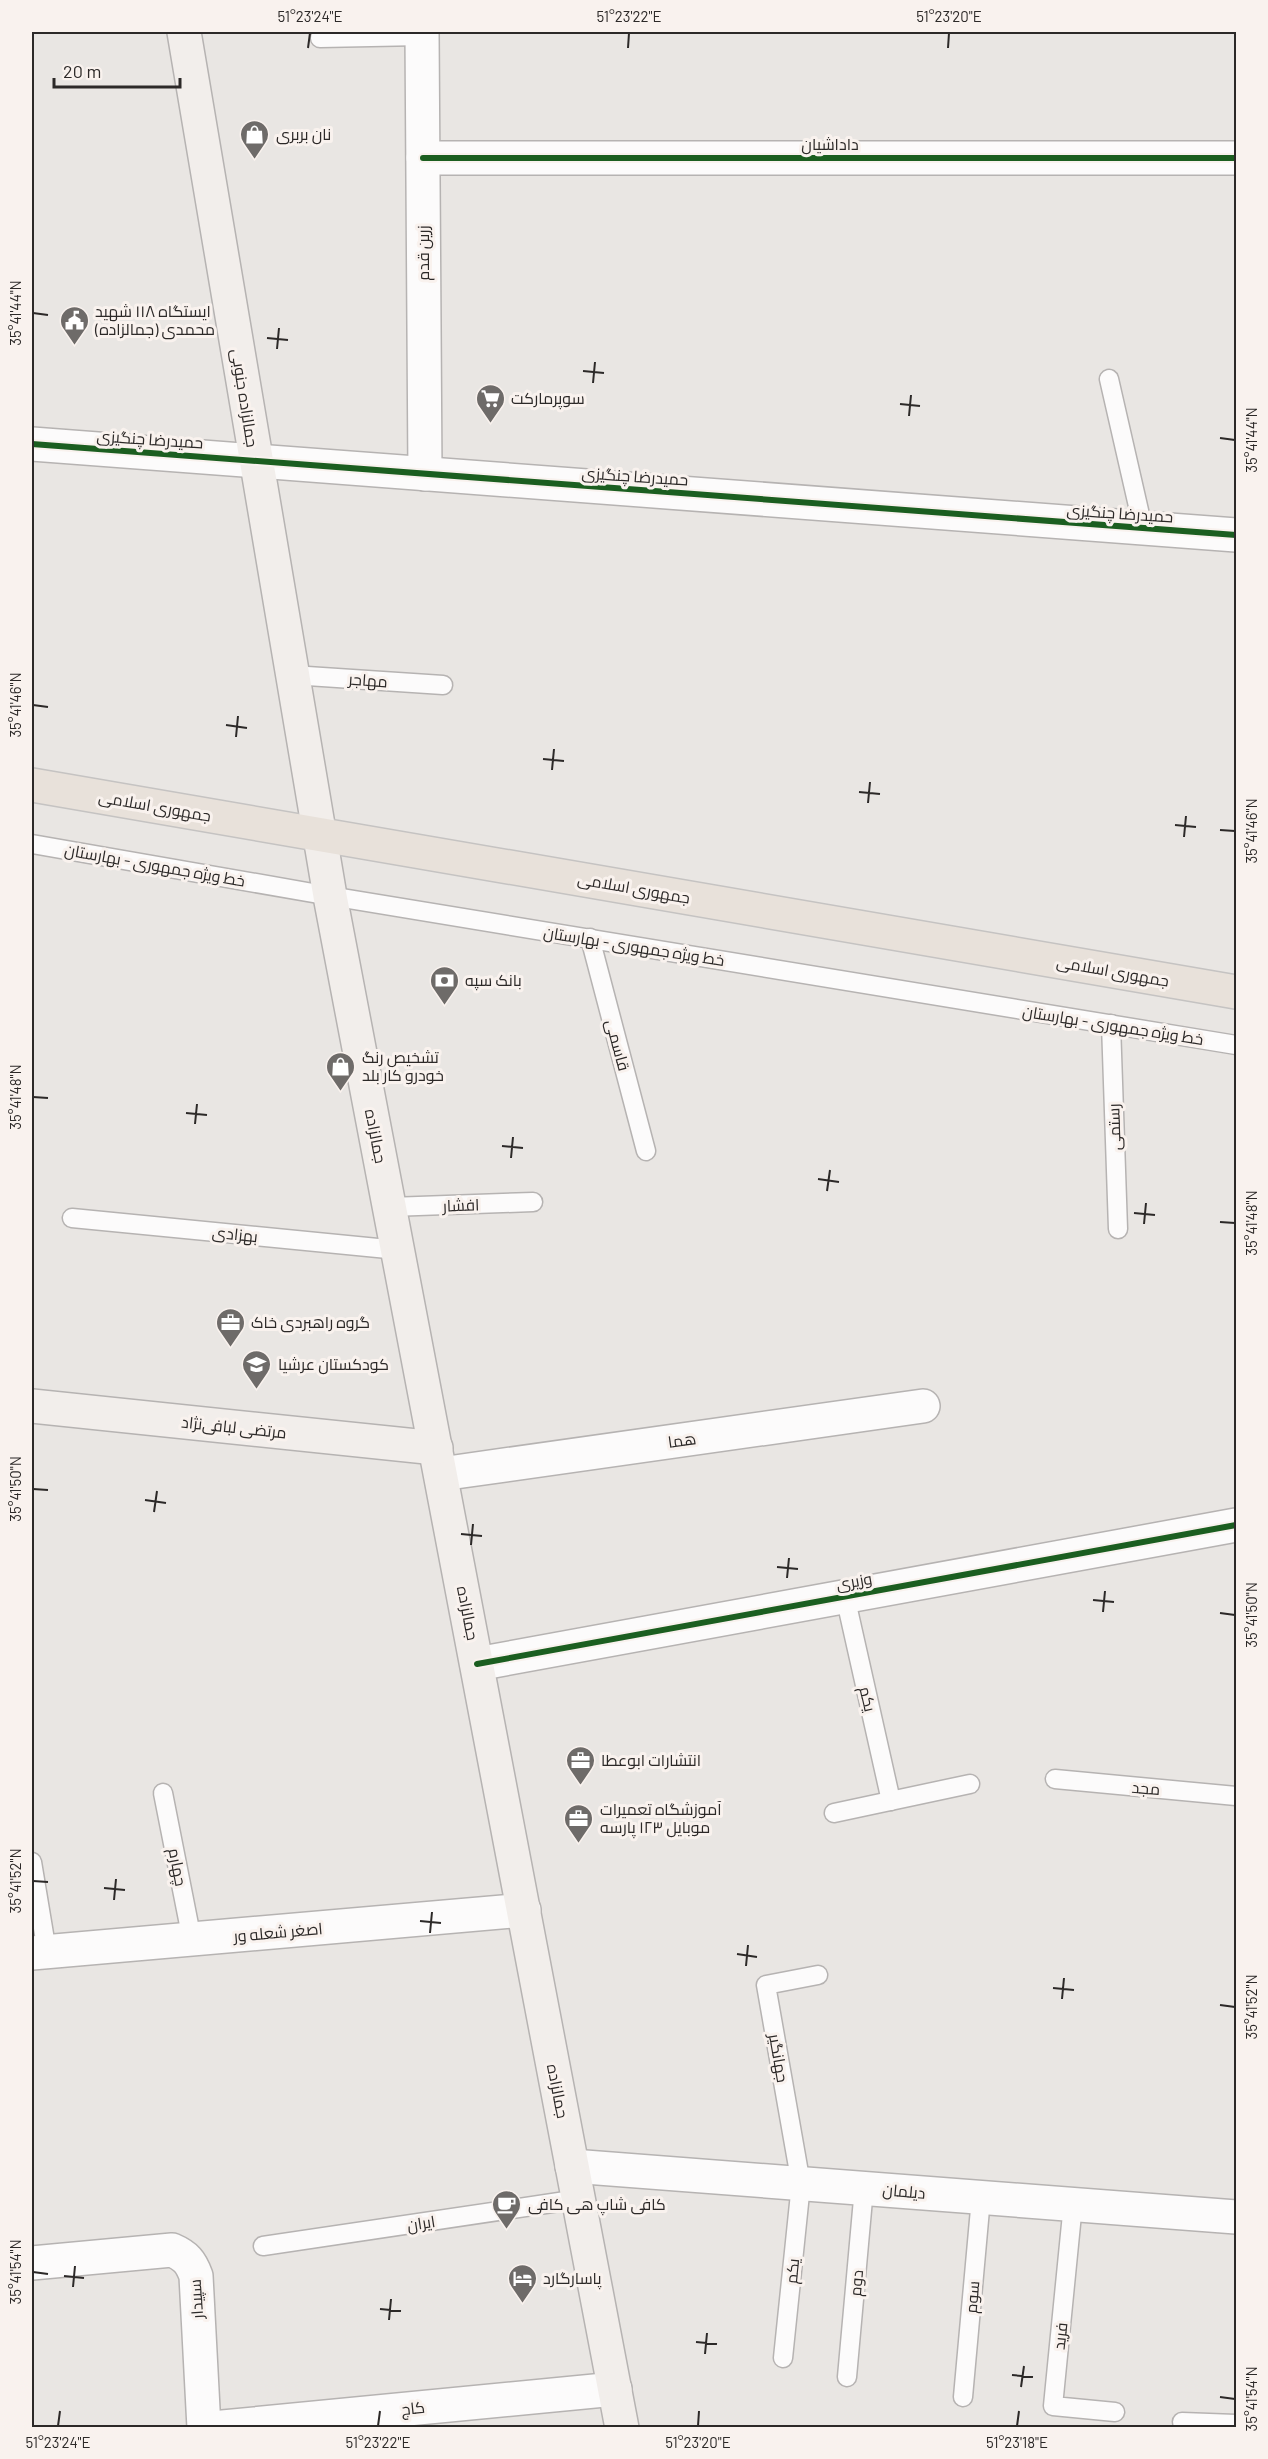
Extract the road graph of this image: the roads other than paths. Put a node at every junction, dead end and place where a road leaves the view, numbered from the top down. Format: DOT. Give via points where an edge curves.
graph roads {
  1 [pos="184,32"];
  2 [pos="422,34"];
  3 [pos="320,38"];
  4 [pos="423,158"];
  5 [pos="1236,158"];
  6 [pos="1109,379"];
  7 [pos="32,444"];
  8 [pos="255,461"];
  9 [pos="425,474"];
  10 [pos="1143,528"];
  11 [pos="1236,535"];
  12 [pos="292,675"];
  13 [pos="443,684"];
  14 [pos="32,785"];
  15 [pos="322,835"];
  16 [pos="32,844"];
  17 [pos="330,896"];
  18 [pos="590,938"];
  19 [pos="1236,992"];
  20 [pos="1111,1024"];
  21 [pos="1236,1045"];
  22 [pos="646,1151"];
  23 [pos="533,1202"];
  24 [pos="390,1207"];
  25 [pos="72,1218"];
  26 [pos="1118,1229"];
  27 [pos="398,1250"];
  28 [pos="32,1406"];
  29 [pos="923,1406"];
  30 [pos="439,1461"];
  31 [pos="1236,1525"];
  32 [pos="845,1596"];
  33 [pos="477,1664"];
  34 [pos="1055,1779"];
  35 [pos="970,1784"];
  36 [pos="163,1793"];
  37 [pos="1236,1796"];
  38 [pos="891,1801"];
  39 [pos="834,1813"];
  40 [pos="32,1862"];
  41 [pos="524,1910"];
  42 [pos="192,1940"];
  43 [pos="39,1953"];
  44 [pos="818,1975"];
  45 [pos="572,2166"];
  46 [pos="801,2184"];
  47 [pos="864,2188"];
  48 [pos="981,2198"];
  49 [pos="579,2199"];
  50 [pos="1073,2204"];
  51 [pos="1236,2217"];
  52 [pos="263,2246"];
  53 [pos="32,2263"];
  54 [pos="783,2358"];
  55 [pos="847,2377"];
  56 [pos="615,2389"];
  57 [pos="963,2397"];
  58 [pos="1115,2412"];
  59 [pos="1182,2422"];
  60 [pos="304,2423"];
  61 [pos="1236,2424"];
  62 [pos="204,2427"];
  63 [pos="212,2427"];
  64 [pos="622,2427"];
  1 -- 8 [label="main road, جمالزاده جنوبی"];
  2 -- 3 [label="lane"];
  2 -- 4 [label="street, زرین قدم"];
  4 -- 5 [label="street, داداشیان"];
  4 -- 9 [label="street, زرین قدم"];
  6 -- 10 [label="lane"];
  7 -- 8 [label="street, حمیدرضا چنگیزی"];
  8 -- 9 [label="street, حمیدرضا چنگیزی"];
  8 -- 12 [label="main road, جمالزاده جنوبی"];
  9 -- 10 [label="street, حمیدرضا چنگیزی"];
  10 -- 11 [label="street, حمیدرضا چنگیزی"];
  12 -- 13 [label="lane, مهاجر"];
  12 -- 15 [label="main road, جمالزاده جنوبی"];
  14 -- 15 [label="main road, جمهوری اسلامی"];
  15 -- 17 [label="main road, جمالزاده"];
  15 -- 19 [label="main road, جمهوری اسلامی"];
  16 -- 17 [label="lane, خط ویژه جمهوری - بهارستان"];
  17 -- 18 [label="lane, خط ویژه جمهوری - بهارستان"];
  17 -- 24 [label="main road, جمالزاده"];
  18 -- 20 [label="lane, خط ویژه جمهوری - بهارستان"];
  18 -- 22 [label="lane, قاسمی"];
  20 -- 21 [label="lane, خط ویژه جمهوری - بهارستان"];
  20 -- 26 [label="lane, رستمی"];
  23 -- 24 [label="lane, افشار"];
  24 -- 27 [label="main road, جمالزاده"];
  25 -- 27 [label="lane, بهزادی"];
  27 -- 30 [label="main road, جمالزاده"];
  28 -- 30 [label="main road, مرتضی لبافی‌نژاد"];
  29 -- 30 [label="street, هما"];
  30 -- 33 [label="main road, جمالزاده"];
  31 -- 32 [label="street, وزیری"];
  32 -- 33 [label="street, وزیری"];
  32 -- 38 [label="lane, یکم"];
  33 -- 41 [label="main road, جمالزاده"];
  34 -- 37 [label="lane, مجد"];
  35 -- 38 [label="lane"];
  36 -- 42 [label="lane, چهارم"];
  38 -- 39 [label="lane"];
  40 -- 43 [label="lane"];
  41 -- 42 [label="street, اصغر شعله ور"];
  41 -- 45 [label="main road, جمالزاده"];
  42 -- 43 [label="street, اصغر شعله ور"];
  44 -- 46 [label="lane, جهانگیر" via="766,1985"];
  45 -- 46 [label="street, دیلمان"];
  45 -- 49 [label="main road, جمالزاده"];
  46 -- 47 [label="street, دیلمان"];
  46 -- 54 [label="lane, یکم"];
  47 -- 48 [label="street, دیلمان"];
  47 -- 55 [label="lane, دوم"];
  48 -- 50 [label="street, دیلمان"];
  48 -- 57 [label="lane, سوم"];
  49 -- 52 [label="lane, ایران"];
  49 -- 56 [label="main road, جمالزاده"];
  50 -- 51 [label="street, دیلمان"];
  50 -- 58 [label="lane, فرید" via="1053,2406"];
  53 -- 62 [label="street, سپیدار" via="172,2250 192,2263 196,2276"];
  56 -- 60 [label="street, کاج"];
  56 -- 64 [label="main road, جمالزاده"];
  59 -- 61 [label="lane"];
  60 -- 63 [label="street, کاج"];
}
